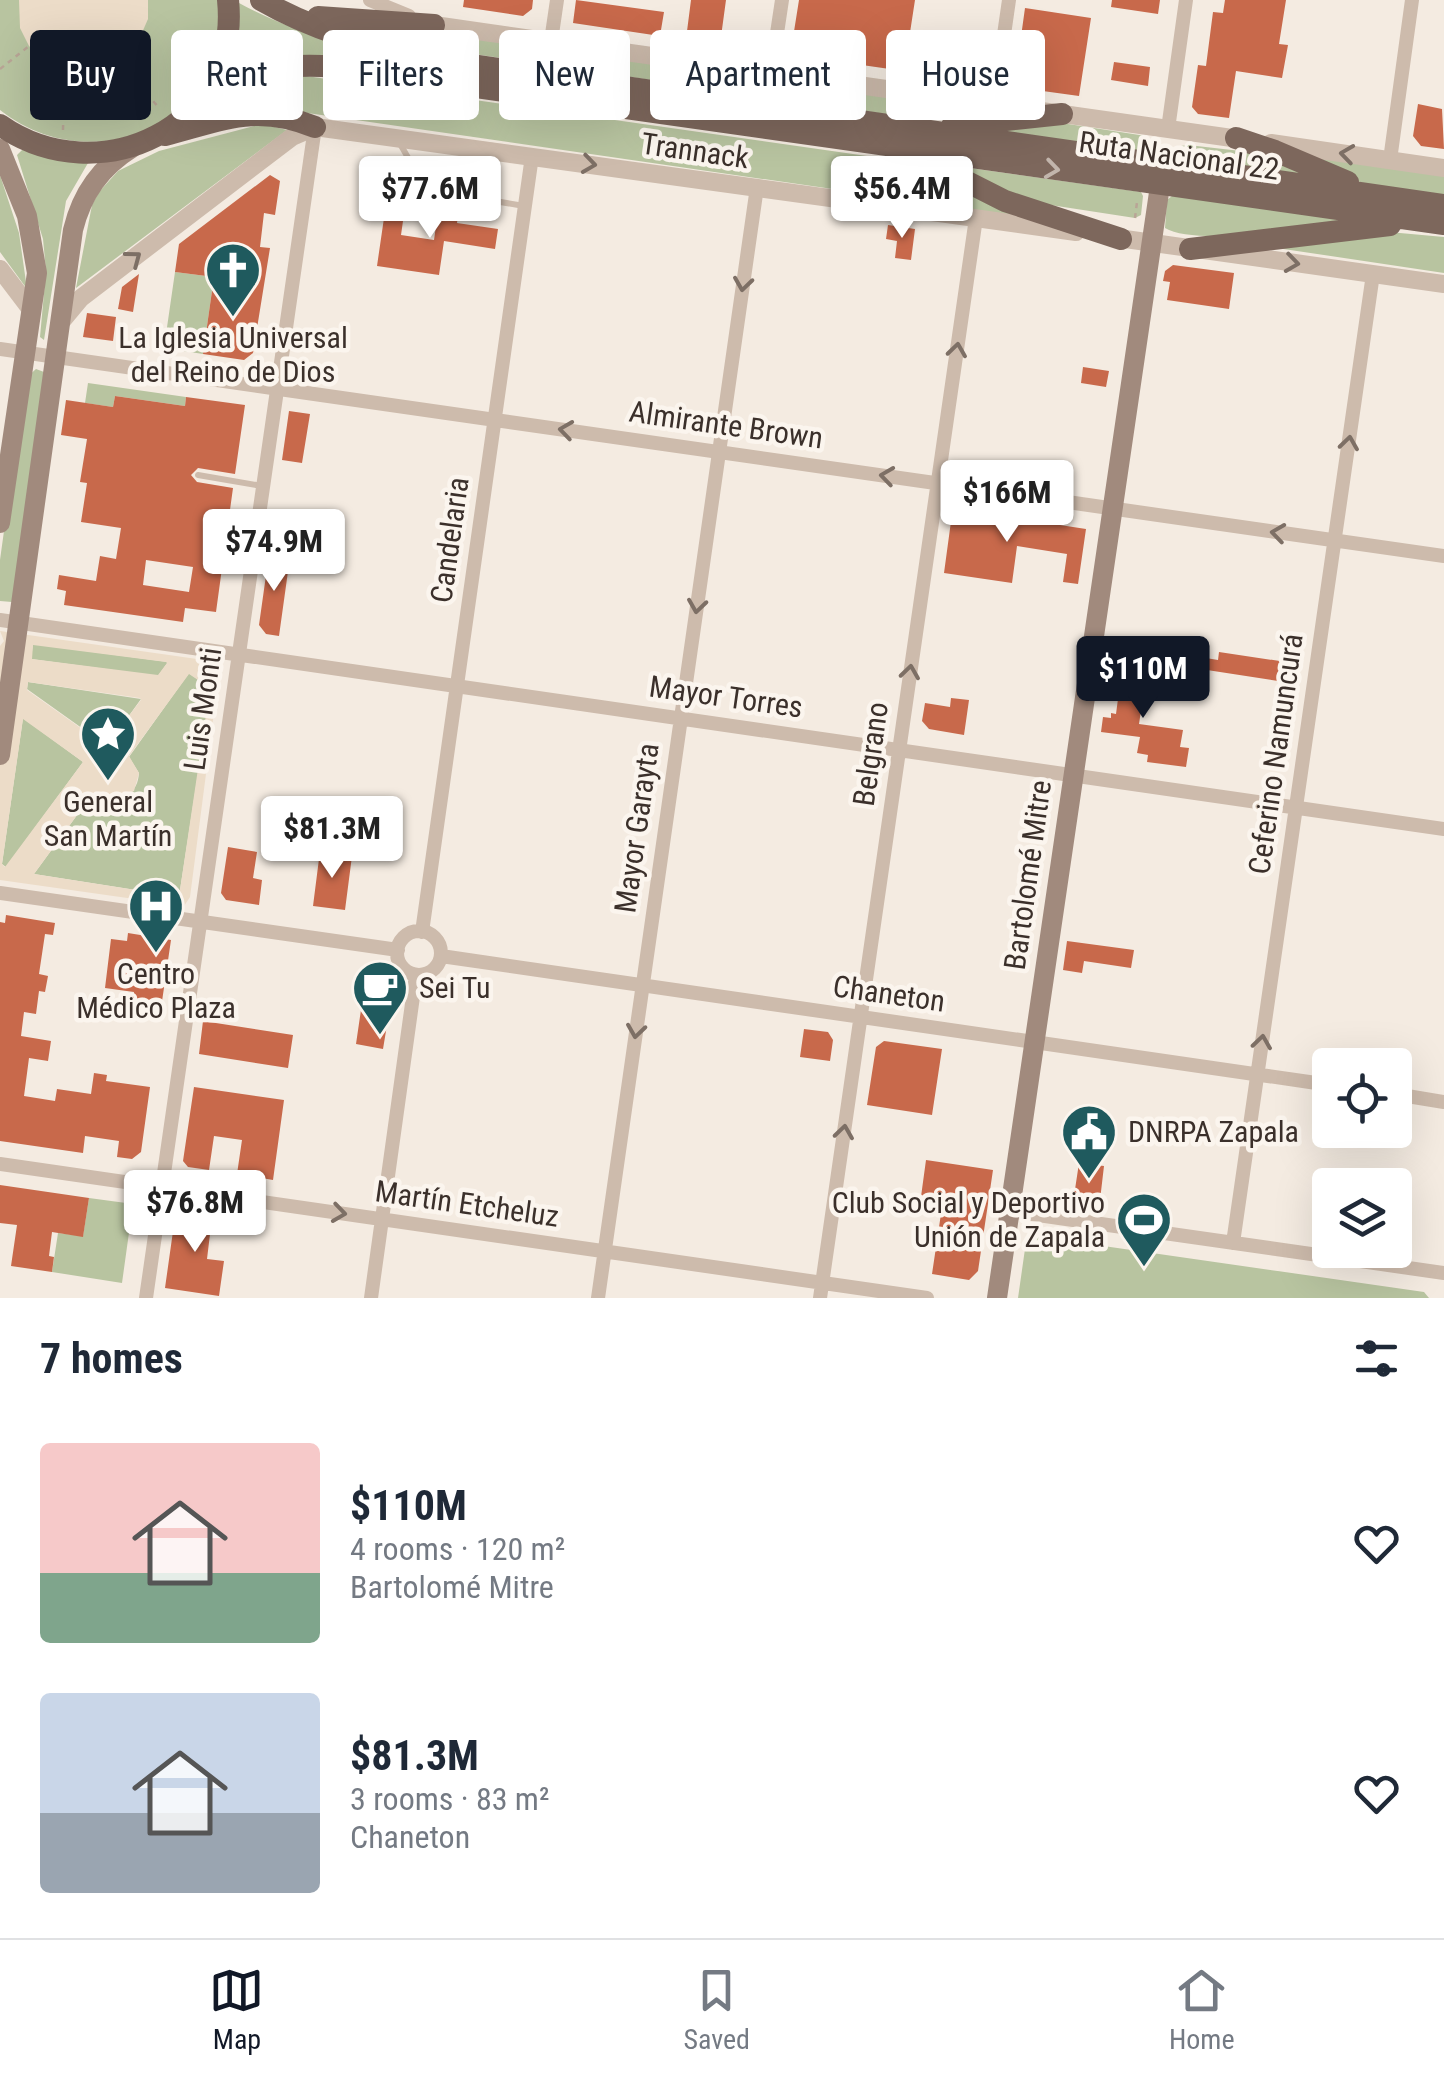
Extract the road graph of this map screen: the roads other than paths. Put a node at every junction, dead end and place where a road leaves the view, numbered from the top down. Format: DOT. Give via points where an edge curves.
graph roads {
  1 [pos="228,0"];
  2 [pos="370,0"];
  3 [pos="556,0"];
  4 [pos="782,0"];
  5 [pos="1008,0"];
  6 [pos="1186,0"];
  7 [pos="1412,0"];
  8 [pos="268,4"];
  9 [pos="434,24"];
  10 [pos="226,30"];
  11 [pos="552,30"];
  12 [pos="778,30"];
  13 [pos="1004,30"];
  14 [pos="499,34"];
  15 [pos="303,66"];
  16 [pos="1045,112"];
  17 [pos="1062,114"];
  18 [pos="178,120"];
  19 [pos="0,125"];
  20 [pos="315,127"];
  21 [pos="1168,129"];
  22 [pos="922,130"];
  23 [pos="396,136"];
  24 [pos="1236,138"];
  25 [pos="142,143"];
  26 [pos="874,143"];
  27 [pos="0,149"];
  28 [pos="532,156"];
  29 [pos="1390,160"];
  30 [pos="1444,168"];
  31 [pos="1154,180"];
  32 [pos="757,188"];
  33 [pos="1404,200"];
  34 [pos="525,206"];
  35 [pos="1441,217"];
  36 [pos="976,218"];
  37 [pos="1121,239"];
  38 [pos="1150,243"];
  39 [pos="1190,248"];
  40 [pos="0,269"];
  41 [pos="1373,274"];
  42 [pos="1444,284"];
  43 [pos="32,312"];
  44 [pos="62,322"];
  45 [pos="0,348"];
  46 [pos="24,352"];
  47 [pos="57,357"];
  48 [pos="278,388"];
  49 [pos="495,420"];
  50 [pos="719,452"];
  51 [pos="198,474"];
  52 [pos="938,484"];
  53 [pos="264,486"];
  54 [pos="1112,508"];
  55 [pos="0,523"];
  56 [pos="1334,541"];
  57 [pos="1444,556"];
  58 [pos="10,621"];
  59 [pos="239,654"];
  60 [pos="457,686"];
  61 [pos="681,718"];
  62 [pos="899,750"];
  63 [pos="0,755"];
  64 [pos="1073,775"];
  65 [pos="1296,808"];
  66 [pos="1444,829"];
  67 [pos="0,893"];
  68 [pos="200,922"];
  69 [pos="422,932"];
  70 [pos="398,950"];
  71 [pos="441,956"];
  72 [pos="416,975"];
  73 [pos="642,986"];
  74 [pos="860,1017"];
  75 [pos="1034,1042"];
  76 [pos="1257,1074"];
  77 [pos="1312,1082"];
  78 [pos="1412,1097"];
  79 [pos="1444,1102"];
  80 [pos="0,1164"];
  81 [pos="162,1187"];
  82 [pos="1010,1211"];
  83 [pos="382,1219"];
  84 [pos="1233,1242"];
  85 [pos="604,1251"];
  86 [pos="1444,1273"];
  87 [pos="821,1290"];
  88 [pos="146,1298"];
  89 [pos="371,1298"];
  90 [pos="598,1298"];
  91 [pos="927,1298"];
  92 [pos="998,1298"];
  1 -- 10 [label="main road"];
  2 -- 9 [label="street"];
  3 -- 11 [label="street"];
  4 -- 12 [label="street"];
  5 -- 13 [label="street"];
  6 -- 21 [label="street"];
  7 -- 29 [label="street"];
  8 -- 9 [label="main road" via="330,18"];
  8 -- 22 [label="main road, Ruta Nacional 22" via="418,56"];
  9 -- 14 [label="street"];
  15 -- 26 [label="main road, Ruta Nacional 22"];
  16 -- 17 [label="street"];
  17 -- 21 [label="street"];
  17 -- 22 [label="main road"];
  18 -- 25 [label="main road"];
  19 -- 25 [label="main road" via="71,154"];
  20 -- 23 [label="street, Trannack"];
  20 -- 25 [label="main road" via="252,114"];
  44 -- 20 [label="street, one-way" via="81,298 292,137"];
  20 -- 48 [label="street, Luis Monti"];
  21 -- 24 [label="street"];
  21 -- 31 [label="street"];
  22 -- 31 [label="main road, Ruta Nacional 22"];
  23 -- 28 [label="street, Trannack"];
  23 -- 34 [label="lane" via="427,188"];
  29 -- 24 [label="street, one-way"];
  24 -- 33 [label="main road"];
  25 -- 44 [label="main road" via="100,173 83,200"];
  26 -- 31 [label="main road, Ruta Nacional 22, one-way"];
  26 -- 37 [label="main road" via="939,166 1005,201"];
  27 -- 43 [label="main road" via="32,239"];
  28 -- 32 [label="street, Trannack, one-way"];
  28 -- 34 [label="street, Candelaria"];
  29 -- 30 [label="street"];
  31 -- 33 [label="main road, Ruta Nacional 22"];
  31 -- 35 [label="main road, Ruta Nacional 22"];
  31 -- 38 [label="main road, Bartolomé Mitre"];
  32 -- 36 [label="street, Trannack"];
  32 -- 50 [label="street, Mayor Garayta, one-way"];
  33 -- 35 [label="main road, Ruta Nacional 22"];
  34 -- 49 [label="street, Candelaria"];
  35 -- 39 [label="main road"];
  36 -- 37 [label="street, Trannack"];
  52 -- 36 [label="street, Belgrano, one-way"];
  37 -- 38 [label="street, Trannack"];
  38 -- 39 [label="street, Trannack"];
  38 -- 54 [label="main road, Bartolomé Mitre"];
  39 -- 41 [label="street, Trannack, one-way"];
  40 -- 43 [label="street"];
  41 -- 42 [label="street, Trannack"];
  56 -- 41 [label="street, Ceferino Namuncurá, one-way"];
  43 -- 46 [label="main road"];
  44 -- 47 [label="main road"];
  45 -- 46 [label="street, Almirante Brown"];
  46 -- 47 [label="street, Almirante Brown"];
  46 -- 55 [label="main road"];
  47 -- 48 [label="street, Almirante Brown"];
  47 -- 58 [label="main road"];
  48 -- 49 [label="street, Almirante Brown"];
  48 -- 53 [label="street, Luis Monti"];
  50 -- 49 [label="street, Almirante Brown, one-way"];
  49 -- 60 [label="street, Candelaria"];
  52 -- 50 [label="street, Almirante Brown, one-way"];
  50 -- 61 [label="street, Mayor Garayta, one-way"];
  51 -- 53 [label="lane"];
  52 -- 54 [label="street, Almirante Brown"];
  62 -- 52 [label="street, Belgrano, one-way"];
  53 -- 59 [label="street, Luis Monti"];
  56 -- 54 [label="street, Almirante Brown, one-way"];
  54 -- 64 [label="main road, Bartolomé Mitre"];
  56 -- 57 [label="street, Almirante Brown"];
  56 -- 65 [label="street, Ceferino Namuncurá"];
  58 -- 59 [label="street, Mayor Torres"];
  58 -- 63 [label="main road"];
  59 -- 60 [label="street, Mayor Torres"];
  59 -- 68 [label="street, Luis Monti"];
  60 -- 61 [label="street, Mayor Torres"];
  60 -- 69 [label="street, Candelaria"];
  61 -- 62 [label="street, Mayor Torres"];
  61 -- 73 [label="street, Mayor Garayta"];
  62 -- 64 [label="street, Mayor Torres"];
  62 -- 74 [label="street, Belgrano"];
  64 -- 65 [label="street, Mayor Torres"];
  64 -- 75 [label="main road, Bartolomé Mitre"];
  65 -- 66 [label="street, Mayor Torres"];
  76 -- 65 [label="street, Ceferino Namuncurá, one-way"];
  67 -- 68 [label="street"];
  68 -- 70 [label="street"];
  68 -- 81 [label="street, Luis Monti"];
  69 -- 70 [label="street" via="404,938"];
  69 -- 71 [label="street" via="434,938"];
  70 -- 72 [label="street" via="404,969"];
  71 -- 72 [label="street" via="430,972"];
  71 -- 73 [label="street, Chaneton"];
  72 -- 83 [label="street"];
  73 -- 74 [label="street, Chaneton"];
  73 -- 85 [label="street, Mayor Garayta, one-way"];
  74 -- 75 [label="street, Chaneton"];
  87 -- 74 [label="street, Belgrano, one-way"];
  75 -- 76 [label="street, Chaneton"];
  75 -- 82 [label="main road, Bartolomé Mitre"];
  76 -- 77 [label="street, Chaneton"];
  76 -- 84 [label="street, Ceferino Namuncurá"];
  78 -- 79 [label="street"];
  80 -- 81 [label="street, Martín Etcheluz"];
  81 -- 83 [label="street, Martín Etcheluz, one-way"];
  81 -- 88 [label="street, Luis Monti"];
  82 -- 84 [label="street"];
  82 -- 92 [label="main road, Bartolomé Mitre"];
  83 -- 85 [label="street, Martín Etcheluz"];
  83 -- 89 [label="street"];
  84 -- 86 [label="street"];
  85 -- 87 [label="street, Martín Etcheluz"];
  85 -- 90 [label="street, Mayor Garayta"];
  87 -- 91 [label="street, Martín Etcheluz"];
}
